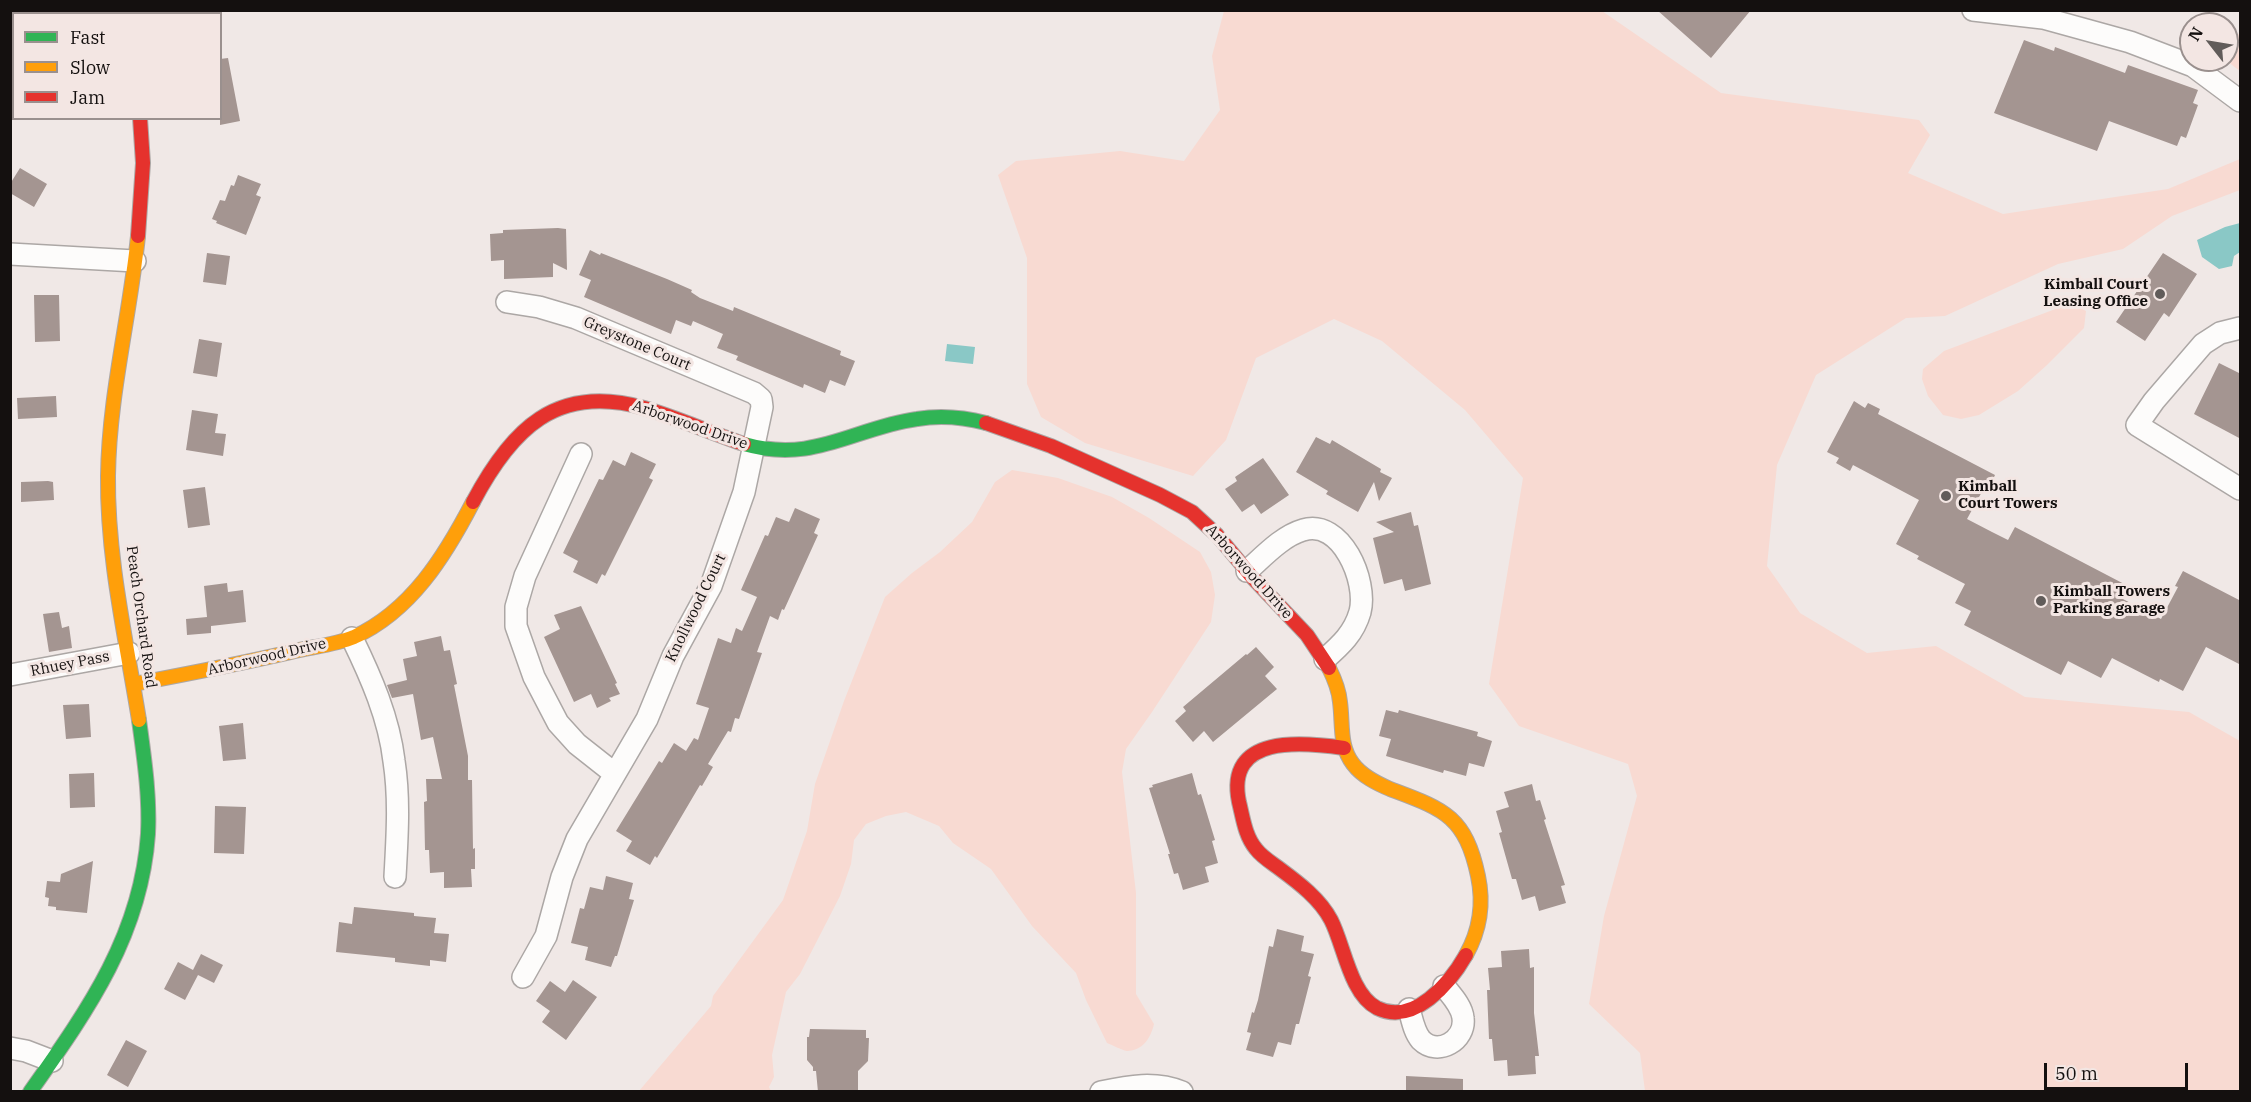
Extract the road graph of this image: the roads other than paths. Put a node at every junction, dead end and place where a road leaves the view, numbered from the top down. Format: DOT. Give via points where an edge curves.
graph roads {
  1 [pos="1973,10"];
  2 [pos="2241,101"];
  3 [pos="140,120"];
  4 [pos="10,254"];
  5 [pos="135,261"];
  6 [pos="507,302"];
  7 [pos="2241,328"];
  8 [pos="761,399"];
  9 [pos="753,447"];
  10 [pos="581,454"];
  11 [pos="2241,489"];
  12 [pos="1247,571"];
  13 [pos="352,638"];
  14 [pos="129,653"];
  15 [pos="1325,659"];
  16 [pos="10,675"];
  17 [pos="134,684"];
  18 [pos="1344,748"];
  19 [pos="615,774"];
  20 [pos="395,878"];
  21 [pos="523,977"];
  22 [pos="1444,986"];
  23 [pos="1409,1009"];
  24 [pos="10,1048"];
  25 [pos="52,1061"];
  26 [pos="30,1092"];
  27 [pos="1101,1092"];
  28 [pos="1182,1092"];
  1 -- 2 [label="street" via="2043,18 2125,40 2193,66"];
  3 -- 5 [label="street, Peach Orchard Road" via="142,209"];
  4 -- 5 [label="street"];
  5 -- 14 [label="street, Peach Orchard Road" via="108,476"];
  6 -- 8 [label="street, Greystone Court" via="576,318"];
  7 -- 11 [label="street" via="2220,333 2203,344 2137,425"];
  8 -- 9 [label="street, Knollwood Court"];
  9 -- 12 [label="street, Arborwood Drive" via="810,449 928,417 995,425 1180,505 1206,524"];
  9 -- 13 [label="street, Arborwood Drive" via="618,401 584,402 550,411 521,431 501,452 463,524 425,580 395,611"];
  9 -- 19 [label="street, Knollwood Court" via="736,519 711,586 673,656 647,719"];
  10 -- 19 [label="street" via="517,597 516,626 534,677 558,723"];
  12 -- 15 [label="street, Arborwood Drive"];
  12 -- 15 [label="street" via="1302,530 1322,530 1342,546 1358,575 1361,608 1349,636"];
  13 -- 17 [label="street, Arborwood Drive"];
  13 -- 20 [label="street" via="374,687 394,759"];
  14 -- 16 [label="street, Rhuey Pass"];
  14 -- 17 [label="street, Peach Orchard Road"];
  15 -- 18 [label="street, Arborwood Drive" via="1340,700"];
  17 -- 25 [label="street, Peach Orchard Road" via="148,809 141,881 114,961"];
  18 -- 22 [label="street" via="1353,765 1371,780 1449,814 1468,842 1481,891 1480,919 1470,948"];
  18 -- 23 [label="street" via="1281,743 1258,752 1238,775 1236,785 1242,811 1249,837 1258,851 1303,888 1328,915 1360,993 1384,1010"];
  19 -- 21 [label="street, Knollwood Court" via="577,839 546,936"];
  22 -- 23 [label="street" via="1429,1000"];
  22 -- 23 [label="street" via="1463,1018 1454,1041 1439,1047 1426,1044 1417,1033"];
  24 -- 25 [label="street"];
  25 -- 26 [label="street, Peach Orchard Road"];
  27 -- 28 [label="street" via="1147,1084"];
}
